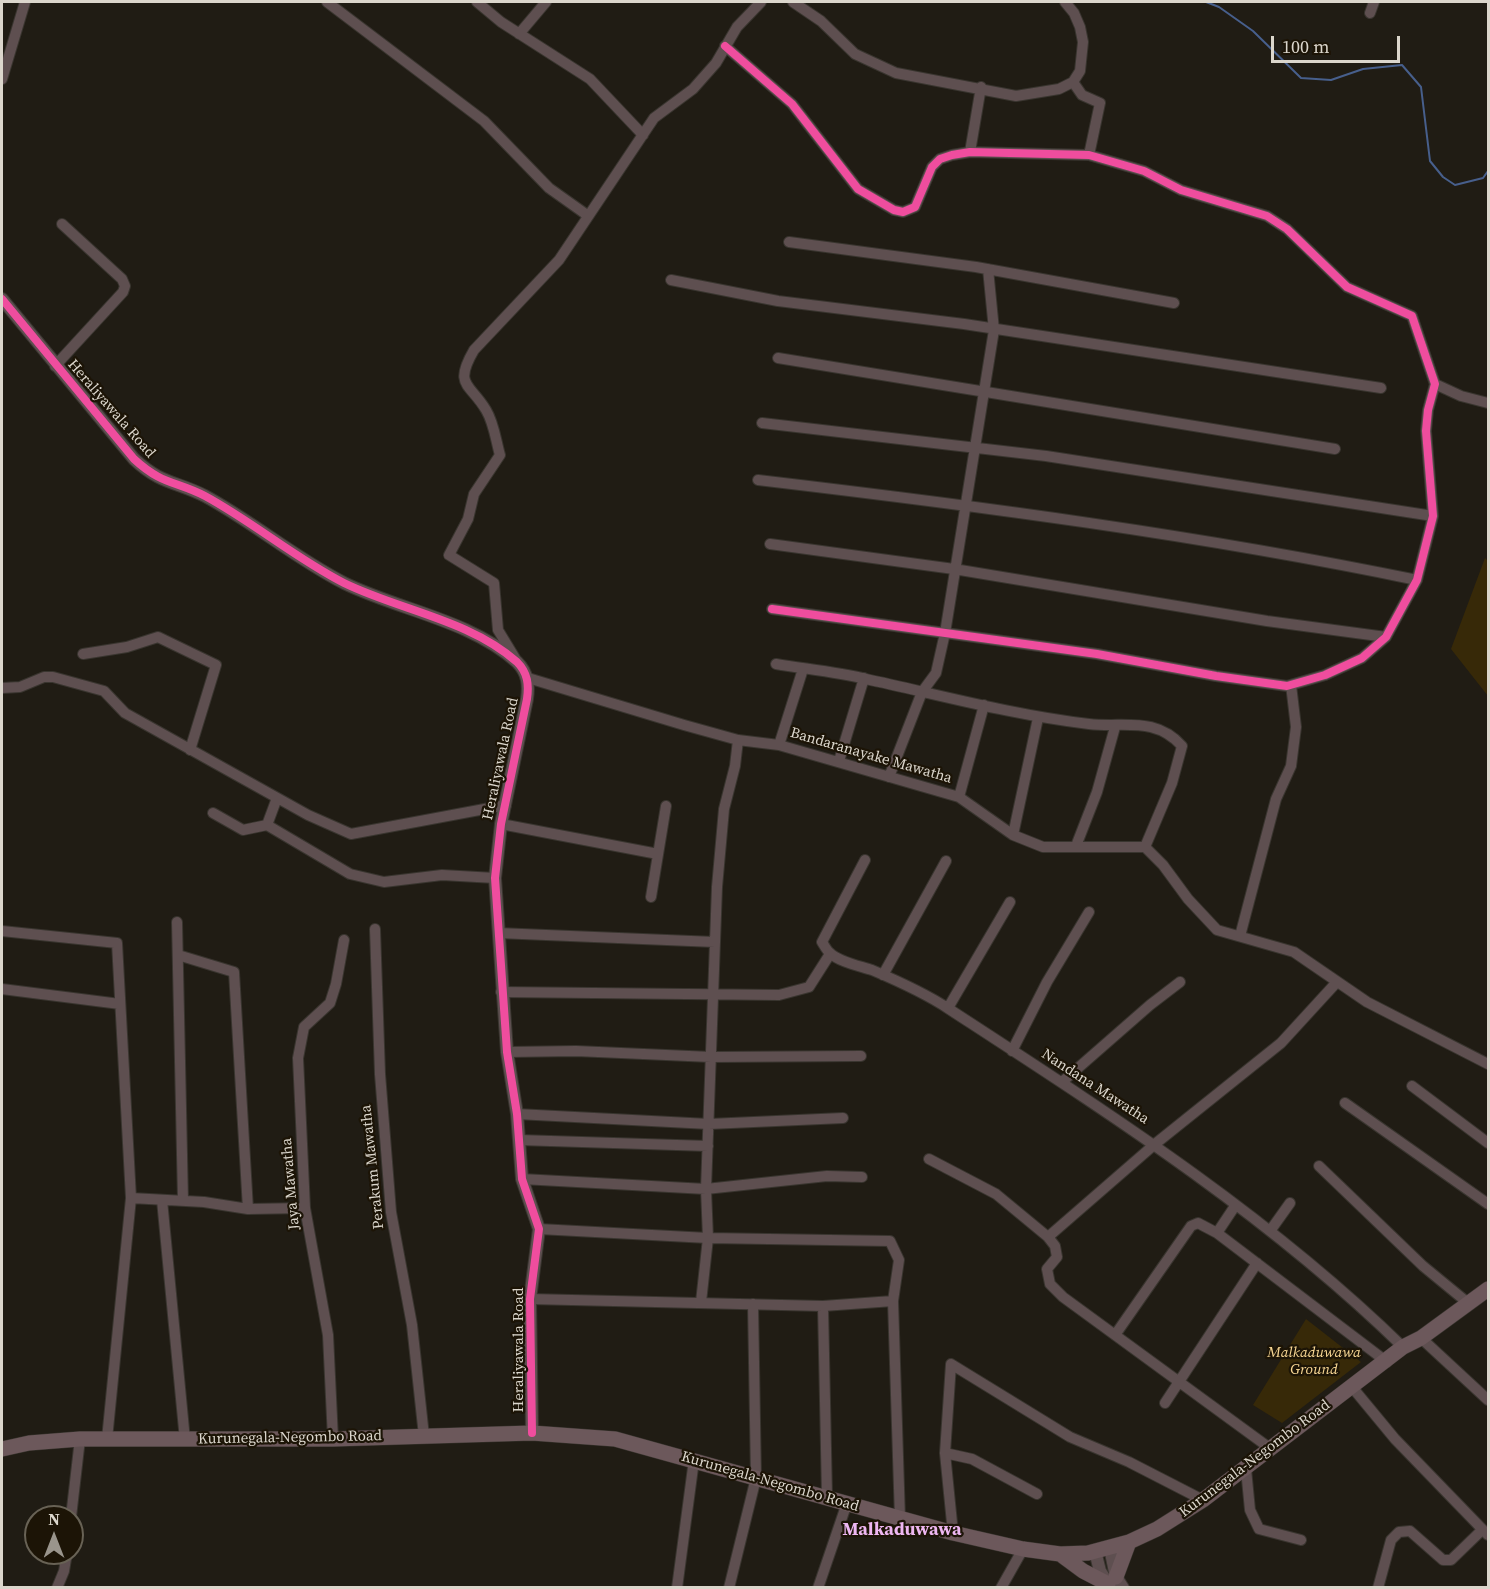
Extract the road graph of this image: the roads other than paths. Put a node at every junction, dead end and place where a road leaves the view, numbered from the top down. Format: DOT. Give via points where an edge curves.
graph roads {
  1 [pos="25,2"];
  2 [pos="327,2"];
  3 [pos="477,2"];
  4 [pos="546,2"];
  5 [pos="761,2"];
  6 [pos="793,2"];
  7 [pos="1065,2"];
  8 [pos="1374,2"];
  9 [pos="1370,13"];
  10 [pos="519,34"];
  11 [pos="725,46"];
  12 [pos="2,79"];
  13 [pos="1073,82"];
  14 [pos="981,87"];
  15 [pos="643,135"];
  16 [pos="970,152"];
  17 [pos="1089,155"];
  18 [pos="588,215"];
  19 [pos="62,224"];
  20 [pos="789,242"];
  21 [pos="988,269"];
  22 [pos="671,280"];
  23 [pos="2,299"];
  24 [pos="1174,303"];
  25 [pos="994,330"];
  26 [pos="778,358"];
  27 [pos="55,366"];
  28 [pos="1435,384"];
  29 [pos="1381,388"];
  30 [pos="983,393"];
  31 [pos="1488,403"];
  32 [pos="762,423"];
  33 [pos="974,447"];
  34 [pos="1335,449"];
  35 [pos="758,480"];
  36 [pos="965,504"];
  37 [pos="1433,516"];
  38 [pos="770,544"];
  39 [pos="954,569"];
  40 [pos="1417,580"];
  41 [pos="772,609"];
  42 [pos="945,633"];
  43 [pos="1386,637"];
  44 [pos="83,654"];
  45 [pos="517,662"];
  46 [pos="776,664"];
  47 [pos="803,669"];
  48 [pos="528,678"];
  49 [pos="864,678"];
  50 [pos="1291,685"];
  51 [pos="2,688"];
  52 [pos="922,692"];
  53 [pos="984,705"];
  54 [pos="1038,718"];
  55 [pos="1115,727"];
  56 [pos="738,740"];
  57 [pos="779,745"];
  58 [pos="190,750"];
  59 [pos="839,761"];
  60 [pos="889,777"];
  61 [pos="959,797"];
  62 [pos="277,798"];
  63 [pos="506,805"];
  64 [pos="666,806"];
  65 [pos="213,813"];
  66 [pos="501,824"];
  67 [pos="267,825"];
  68 [pos="1013,835"];
  69 [pos="1076,846"];
  70 [pos="1145,847"];
  71 [pos="658,854"];
  72 [pos="865,860"];
  73 [pos="946,861"];
  74 [pos="495,878"];
  75 [pos="651,897"];
  76 [pos="1010,902"];
  77 [pos="1089,912"];
  78 [pos="177,922"];
  79 [pos="375,929"];
  80 [pos="2,931"];
  81 [pos="498,933"];
  82 [pos="1240,936"];
  83 [pos="344,940"];
  84 [pos="715,942"];
  85 [pos="830,954"];
  86 [pos="178,955"];
  87 [pos="883,975"];
  88 [pos="1180,982"];
  89 [pos="1336,982"];
  90 [pos="2,989"];
  91 [pos="501,992"];
  92 [pos="713,996"];
  93 [pos="120,1004"];
  94 [pos="948,1008"];
  95 [pos="1012,1051"];
  96 [pos="507,1052"];
  97 [pos="861,1056"];
  98 [pos="711,1057"];
  99 [pos="1488,1064"];
  100 [pos="1062,1082"];
  101 [pos="1412,1086"];
  102 [pos="1345,1102"];
  103 [pos="517,1114"];
  104 [pos="843,1119"];
  105 [pos="709,1124"];
  106 [pos="519,1140"];
  107 [pos="1488,1143"];
  108 [pos="1155,1144"];
  109 [pos="708,1146"];
  110 [pos="929,1159"];
  111 [pos="1319,1166"];
  112 [pos="862,1178"];
  113 [pos="522,1179"];
  114 [pos="706,1189"];
  115 [pos="131,1198"];
  116 [pos="162,1200"];
  117 [pos="183,1201"];
  118 [pos="1290,1203"];
  119 [pos="1488,1204"];
  120 [pos="1235,1206"];
  121 [pos="305,1208"];
  122 [pos="248,1209"];
  123 [pos="539,1229"];
  124 [pos="1270,1231"];
  125 [pos="1217,1233"];
  126 [pos="1048,1237"];
  127 [pos="708,1238"];
  128 [pos="1257,1263"];
  129 [pos="1488,1289"];
  130 [pos="530,1299"];
  131 [pos="893,1301"];
  132 [pos="701,1302"];
  133 [pos="1468,1303"];
  134 [pos="753,1304"];
  135 [pos="823,1306"];
  136 [pos="1115,1335"];
  137 [pos="1421,1338"];
  138 [pos="1403,1347"];
  139 [pos="1387,1362"];
  140 [pos="1178,1381"];
  141 [pos="1352,1387"];
  142 [pos="1488,1400"];
  143 [pos="1166,1403"];
  144 [pos="532,1433"];
  145 [pos="424,1436"];
  146 [pos="80,1439"];
  147 [pos="107,1439"];
  148 [pos="333,1439"];
  149 [pos="184,1440"];
  150 [pos="2,1449"];
  151 [pos="1271,1449"];
  152 [pos="945,1453"];
  153 [pos="693,1460"];
  154 [pos="1246,1469"];
  155 [pos="756,1478"];
  156 [pos="1037,1494"];
  157 [pos="827,1496"];
  158 [pos="1203,1500"];
  159 [pos="847,1503"];
  160 [pos="72,1505"];
  161 [pos="900,1518"];
  162 [pos="1485,1532"];
  163 [pos="953,1533"];
  164 [pos="1301,1540"];
  165 [pos="1129,1542"];
  166 [pos="1023,1549"];
  167 [pos="1103,1550"];
  168 [pos="1060,1554"];
  169 [pos="65,1565"];
  170 [pos="1115,1584"];
  171 [pos="57,1587"];
  172 [pos="677,1587"];
  173 [pos="729,1587"];
  174 [pos="818,1587"];
  175 [pos="1001,1587"];
  176 [pos="1378,1587"];
  1 -- 12 [label="street"];
  2 -- 18 [label="street" via="484,121 549,188"];
  3 -- 10 [label="street"];
  4 -- 10 [label="street"];
  5 -- 11 [label="street"];
  6 -- 14 [label="street" via="855,54 896,73"];
  7 -- 13 [label="street" via="1074,13 1083,42 1080,71"];
  8 -- 9 [label="street"];
  10 -- 15 [label="street" via="590,79"];
  11 -- 15 [label="street" via="693,89 654,118"];
  11 -- 16 [label="street" via="792,104 858,189 894,210 903,212 915,207 927,174 940,159"];
  13 -- 14 [label="street" via="1059,89 1016,96"];
  13 -- 17 [label="street" via="1082,95 1100,103"];
  14 -- 16 [label="street"];
  15 -- 18 [label="street"];
  16 -- 17 [label="street"];
  17 -- 28 [label="street" via="1144,171 1181,190 1267,216 1287,229 1347,287 1412,316"];
  18 -- 45 [label="street" via="559,260 480,343 464,367 466,385 487,411 500,455 474,494 468,519 449,555 494,583 498,630"];
  19 -- 27 [label="street" via="125,286"];
  20 -- 21 [label="street"];
  21 -- 24 [label="street"];
  21 -- 25 [label="street"];
  22 -- 25 [label="street" via="778,301"];
  23 -- 27 [label="street, Heraliyawala Road"];
  25 -- 29 [label="street"];
  25 -- 30 [label="street"];
  26 -- 30 [label="street"];
  27 -- 45 [label="street, Heraliyawala Road" via="134,459 157,478 205,496 288,551 347,584 466,631"];
  28 -- 31 [label="street"];
  28 -- 37 [label="street" via="1426,431"];
  30 -- 33 [label="street"];
  30 -- 34 [label="street"];
  32 -- 33 [label="street"];
  33 -- 36 [label="street"];
  33 -- 37 [label="street"];
  35 -- 36 [label="street"];
  36 -- 39 [label="street"];
  36 -- 40 [label="street" via="1310,558"];
  37 -- 40 [label="street"];
  38 -- 39 [label="street"];
  39 -- 42 [label="street"];
  39 -- 43 [label="street"];
  40 -- 43 [label="street"];
  41 -- 42 [label="street"];
  42 -- 50 [label="street"];
  42 -- 52 [label="street" via="936,673"];
  43 -- 50 [label="street" via="1362,658"];
  44 -- 58 [label="street" via="127,647 158,636 216,665"];
  45 -- 48 [label="street, Heraliyawala Road"];
  46 -- 47 [label="street"];
  47 -- 49 [label="street"];
  47 -- 57 [label="street"];
  48 -- 56 [label="street, Bandaranayake Mawatha"];
  48 -- 63 [label="street, Heraliyawala Road"];
  49 -- 52 [label="street"];
  49 -- 59 [label="street"];
  50 -- 82 [label="street" via="1296,727 1292,766 1276,799"];
  51 -- 58 [label="street" via="20,687 44,677 85,684 104,691 126,713"];
  52 -- 53 [label="street"];
  52 -- 60 [label="street"];
  53 -- 54 [label="street"];
  53 -- 61 [label="street"];
  54 -- 55 [label="street"];
  54 -- 68 [label="street"];
  55 -- 69 [label="street" via="1097,792"];
  55 -- 70 [label="street" via="1153,727 1171,734 1182,746 1172,783"];
  56 -- 57 [label="street, Bandaranayake Mawatha"];
  56 -- 84 [label="street" via="724,809"];
  57 -- 59 [label="street, Bandaranayake Mawatha"];
  58 -- 62 [label="street"];
  59 -- 60 [label="street, Bandaranayake Mawatha"];
  60 -- 61 [label="street, Bandaranayake Mawatha"];
  61 -- 68 [label="street, Bandaranayake Mawatha"];
  62 -- 63 [label="street" via="351,834"];
  62 -- 67 [label="street"];
  63 -- 66 [label="street, Heraliyawala Road"];
  64 -- 71 [label="street"];
  65 -- 67 [label="street" via="243,830"];
  66 -- 71 [label="street"];
  66 -- 74 [label="street, Heraliyawala Road"];
  67 -- 74 [label="street" via="350,874 384,882 442,875"];
  68 -- 69 [label="street, Bandaranayake Mawatha" via="1043,847"];
  69 -- 70 [label="street, Bandaranayake Mawatha"];
  70 -- 82 [label="street" via="1217,930"];
  71 -- 75 [label="street"];
  72 -- 85 [label="street" via="822,942"];
  73 -- 87 [label="street"];
  74 -- 81 [label="street, Heraliyawala Road"];
  76 -- 94 [label="street"];
  77 -- 95 [label="street"];
  78 -- 86 [label="street"];
  79 -- 145 [label="street, Perakum Mawatha" via="380,1074 391,1212 412,1324"];
  80 -- 93 [label="street" via="117,943"];
  81 -- 84 [label="street"];
  81 -- 91 [label="street, Heraliyawala Road"];
  82 -- 89 [label="street" via="1294,952"];
  83 -- 121 [label="street, Jaya Mawatha" via="330,1003 304,1027 298,1058"];
  84 -- 92 [label="street"];
  85 -- 87 [label="street, Nandana Mawatha"];
  85 -- 92 [label="street" via="809,987 779,995"];
  86 -- 117 [label="street"];
  86 -- 122 [label="street" via="234,972"];
  87 -- 94 [label="street, Nandana Mawatha"];
  88 -- 100 [label="street"];
  89 -- 99 [label="street"];
  89 -- 108 [label="street" via="1281,1043"];
  90 -- 93 [label="street"];
  91 -- 92 [label="street"];
  91 -- 96 [label="street, Heraliyawala Road"];
  92 -- 98 [label="street"];
  93 -- 115 [label="street"];
  94 -- 95 [label="street, Nandana Mawatha"];
  95 -- 100 [label="street, Nandana Mawatha"];
  96 -- 98 [label="street"];
  96 -- 103 [label="street, Heraliyawala Road"];
  97 -- 98 [label="street"];
  98 -- 105 [label="street"];
  100 -- 108 [label="street, Nandana Mawatha"];
  101 -- 107 [label="street"];
  102 -- 119 [label="street"];
  103 -- 105 [label="street"];
  103 -- 106 [label="street, Heraliyawala Road"];
  104 -- 105 [label="street"];
  105 -- 109 [label="street"];
  106 -- 109 [label="street"];
  106 -- 113 [label="street, Heraliyawala Road"];
  108 -- 120 [label="street, Nandana Mawatha"];
  108 -- 126 [label="street"];
  109 -- 114 [label="street"];
  110 -- 126 [label="street" via="996,1194"];
  111 -- 133 [label="street" via="1423,1266"];
  112 -- 114 [label="street" via="827,1176"];
  113 -- 114 [label="street"];
  113 -- 123 [label="street, Heraliyawala Road"];
  114 -- 127 [label="street"];
  115 -- 116 [label="street"];
  115 -- 147 [label="street"];
  116 -- 117 [label="street"];
  116 -- 149 [label="street"];
  117 -- 122 [label="street"];
  118 -- 124 [label="street"];
  120 -- 124 [label="street, Nandana Mawatha"];
  120 -- 125 [label="street"];
  121 -- 122 [label="street"];
  121 -- 148 [label="street, Jaya Mawatha" via="328,1335"];
  123 -- 127 [label="street"];
  123 -- 130 [label="street, Heraliyawala Road"];
  124 -- 138 [label="street, Nandana Mawatha" via="1348,1292"];
  125 -- 128 [label="street"];
  125 -- 136 [label="street" via="1198,1223 1191,1226"];
  126 -- 136 [label="street" via="1057,1257 1047,1269 1050,1284"];
  127 -- 131 [label="street" via="890,1241 899,1260"];
  127 -- 132 [label="street"];
  128 -- 139 [label="street"];
  128 -- 140 [label="street"];
  129 -- 133 [label="main road, Kurunegala-Negombo Road"];
  130 -- 132 [label="street"];
  130 -- 144 [label="street, Heraliyawala Road"];
  131 -- 135 [label="street"];
  131 -- 161 [label="street"];
  132 -- 134 [label="street"];
  133 -- 137 [label="main road, Kurunegala-Negombo Road"];
  134 -- 135 [label="street"];
  134 -- 155 [label="street"];
  135 -- 157 [label="street"];
  136 -- 140 [label="street"];
  137 -- 138 [label="main road, Kurunegala-Negombo Road"];
  137 -- 142 [label="street"];
  138 -- 139 [label="main road, Kurunegala-Negombo Road"];
  139 -- 141 [label="main road, Kurunegala-Negombo Road"];
  140 -- 143 [label="street"];
  140 -- 151 [label="street"];
  141 -- 151 [label="main road, Kurunegala-Negombo Road"];
  141 -- 162 [label="street" via="1395,1439"];
  144 -- 145 [label="main road, Kurunegala-Negombo Road"];
  144 -- 153 [label="main road, Kurunegala-Negombo Road" via="615,1439"];
  145 -- 148 [label="main road, Kurunegala-Negombo Road"];
  146 -- 147 [label="main road, Kurunegala-Negombo Road"];
  146 -- 150 [label="main road, Kurunegala-Negombo Road"];
  146 -- 160 [label="street"];
  147 -- 149 [label="main road, Kurunegala-Negombo Road"];
  148 -- 149 [label="main road, Kurunegala-Negombo Road"];
  151 -- 154 [label="main road, Kurunegala-Negombo Road"];
  152 -- 156 [label="street" via="972,1459"];
  152 -- 158 [label="street" via="951,1364 1070,1437"];
  152 -- 163 [label="street"];
  153 -- 155 [label="main road, Kurunegala-Negombo Road"];
  153 -- 172 [label="street"];
  154 -- 158 [label="main road, Kurunegala-Negombo Road"];
  154 -- 164 [label="street" via="1250,1510 1259,1529"];
  155 -- 157 [label="main road, Kurunegala-Negombo Road"];
  155 -- 173 [label="street"];
  157 -- 159 [label="main road, Kurunegala-Negombo Road"];
  158 -- 165 [label="main road, Kurunegala-Negombo Road" via="1158,1529"];
  159 -- 161 [label="main road, Kurunegala-Negombo Road"];
  159 -- 174 [label="street"];
  161 -- 163 [label="main road, Kurunegala-Negombo Road"];
  162 -- 176 [label="street" via="1451,1560 1443,1560 1410,1531 1399,1532 1391,1540"];
  163 -- 166 [label="main road, Kurunegala-Negombo Road"];
  165 -- 167 [label="main road, Kurunegala-Negombo Road"];
  165 -- 170 [label="main road"];
  166 -- 168 [label="main road, Kurunegala-Negombo Road"];
  166 -- 175 [label="street"];
  167 -- 168 [label="main road, Kurunegala-Negombo Road"];
  167 -- 170 [label="street" via="1100,1571"];
  168 -- 170 [label="main road" via="1083,1571"];
  169 -- 171 [label="street"];
}
